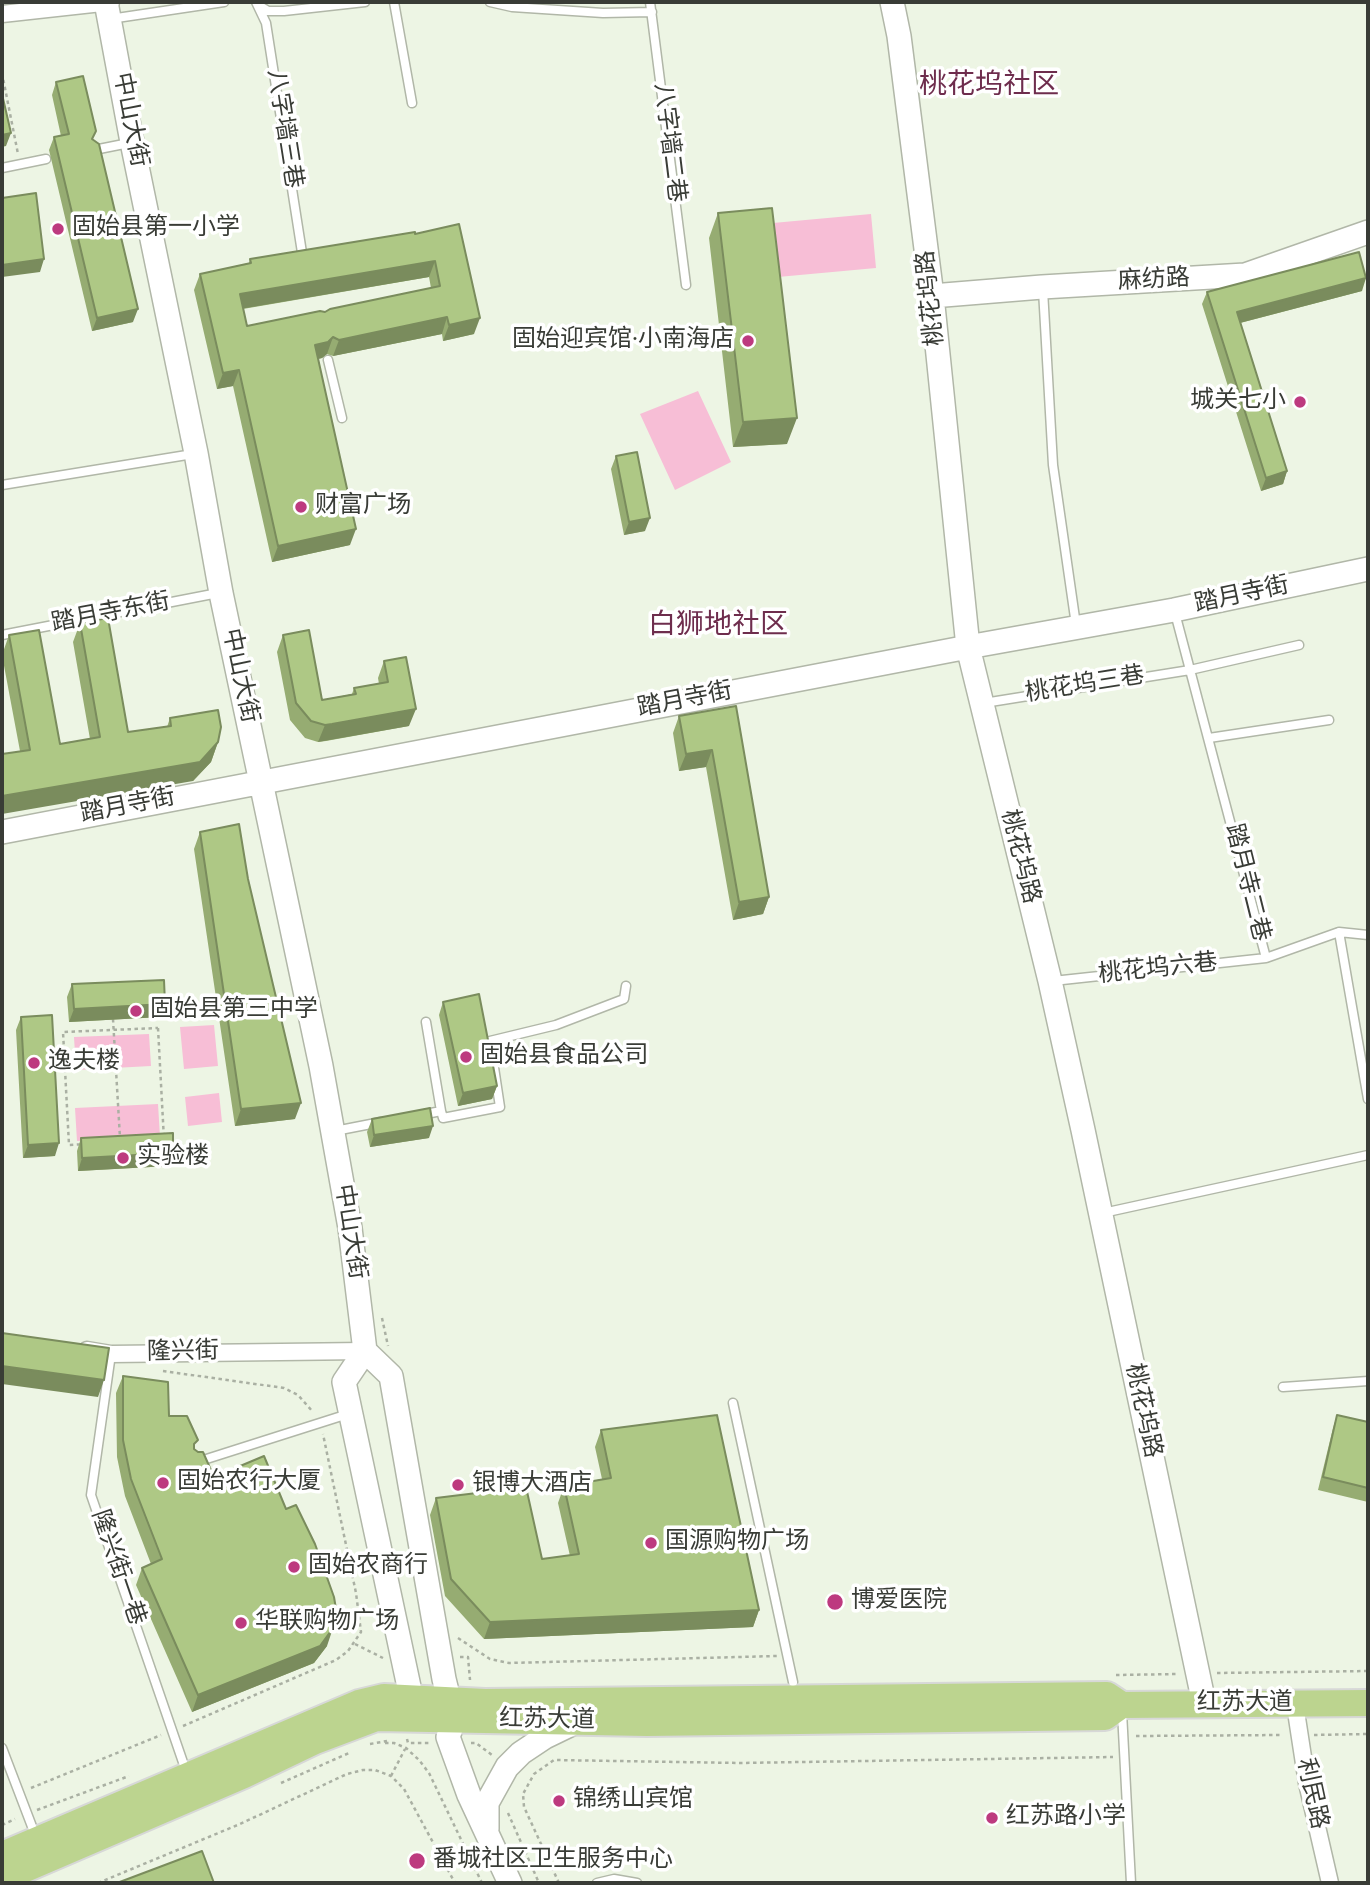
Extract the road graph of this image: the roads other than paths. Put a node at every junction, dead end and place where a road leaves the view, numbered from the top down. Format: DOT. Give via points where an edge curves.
graph roads {
  1 [pos="224,2"];
  2 [pos="365,2"];
  3 [pos="394,2"];
  4 [pos="489,2"];
  5 [pos="650,2"];
  6 [pos="892,2"];
  7 [pos="256,3"];
  8 [pos="108,6"];
  9 [pos="652,12"];
  10 [pos="2,14"];
  11 [pos="412,103"];
  12 [pos="132,142"];
  13 [pos="94,150"];
  14 [pos="46,159"];
  15 [pos="2,168"];
  16 [pos="1368,232"];
  17 [pos="303,259"];
  18 [pos="686,285"];
  19 [pos="1042,286"];
  20 [pos="932,296"];
  21 [pos="328,360"];
  22 [pos="342,418"];
  23 [pos="196,453"];
  24 [pos="2,485"];
  25 [pos="1368,569"];
  26 [pos="221,593"];
  27 [pos="1174,610"];
  28 [pos="1077,628"];
  29 [pos="2,635"];
  30 [pos="1299,645"];
  31 [pos="968,647"];
  32 [pos="1190,670"];
  33 [pos="981,703"];
  34 [pos="1329,720"];
  35 [pos="1209,738"];
  36 [pos="262,781"];
  37 [pos="2,832"];
  38 [pos="1339,932"];
  39 [pos="1368,935"];
  40 [pos="1266,958"];
  41 [pos="1050,981"];
  42 [pos="626,986"];
  43 [pos="426,1023"];
  44 [pos="1368,1099"];
  45 [pos="441,1111"];
  46 [pos="412,1116"];
  47 [pos="386,1121"];
  48 [pos="332,1132"];
  49 [pos="1368,1155"];
  50 [pos="1100,1214"];
  51 [pos="70,1348"];
  52 [pos="365,1351"];
  53 [pos="111,1354"];
  54 [pos="1368,1381"];
  55 [pos="1283,1387"];
  56 [pos="733,1403"];
  57 [pos="351,1413"];
  58 [pos="194,1463"];
  59 [pos="793,1682"];
  60 [pos="1203,1703"];
  61 [pos="1368,1703"];
  62 [pos="1122,1705"];
  63 [pos="1295,1705"];
  64 [pos="451,1719"];
  65 [pos="412,1721"];
  66 [pos="578,1721"];
  67 [pos="2,1748"];
  68 [pos="187,1776"];
  69 [pos="487,1833"];
  70 [pos="37,1840"];
  71 [pos="2,1855"];
  72 [pos="2,1879"];
  73 [pos="510,1883"];
  74 [pos="597,1883"];
  75 [pos="637,1883"];
  76 [pos="1131,1883"];
  77 [pos="1330,1883"];
  1 -- 8 [label="lane"];
  2 -- 7 [label="lane" via="284,11 268,11"];
  3 -- 11 [label="lane"];
  4 -- 9 [label="lane" via="603,13"];
  5 -- 9 [label="lane, 八字墙二巷"];
  6 -- 20 [label="street, 桃花坞路"];
  7 -- 17 [label="lane, 八字墙三巷" via="266,23"];
  8 -- 10 [label="street"];
  8 -- 12 [label="street, 中山大街"];
  9 -- 18 [label="lane, 八字墙二巷"];
  12 -- 13 [label="lane"];
  12 -- 23 [label="street, 中山大街"];
  14 -- 15 [label="lane"];
  16 -- 19 [label="street, 麻纺路" via="1245,275"];
  19 -- 20 [label="street, 麻纺路"];
  19 -- 28 [label="lane" via="1053,465"];
  20 -- 31 [label="street, 桃花坞路"];
  21 -- 22 [label="lane"];
  23 -- 24 [label="lane"];
  23 -- 26 [label="street, 中山大街"];
  25 -- 27 [label="street, 踏月寺街"];
  26 -- 29 [label="lane, 踏月寺东街"];
  26 -- 36 [label="street, 中山大街"];
  27 -- 28 [label="street, 踏月寺街"];
  27 -- 32 [label="lane, 踏月寺二巷"];
  28 -- 31 [label="street, 踏月寺街"];
  30 -- 32 [label="lane, 桃花坞三巷"];
  31 -- 33 [label="street, 桃花坞路"];
  31 -- 36 [label="street, 踏月寺街"];
  32 -- 33 [label="lane, 桃花坞三巷"];
  32 -- 35 [label="lane, 踏月寺二巷"];
  33 -- 41 [label="street, 桃花坞路"];
  34 -- 35 [label="lane"];
  35 -- 40 [label="lane, 踏月寺二巷"];
  36 -- 37 [label="street, 踏月寺街"];
  36 -- 48 [label="street, 中山大街"];
  38 -- 39 [label="lane"];
  38 -- 40 [label="lane, 踏月寺二巷"];
  38 -- 44 [label="lane"];
  40 -- 41 [label="lane, 桃花坞六巷"];
  41 -- 50 [label="street, 桃花坞路"];
  42 -- 45 [label="lane" via="624,999 556,1025 490,1041 500,1107 443,1118"];
  43 -- 45 [label="lane"];
  45 -- 46 [label="lane"];
  47 -- 48 [label="lane"];
  48 -- 52 [label="street, 中山大街"];
  49 -- 50 [label="lane"];
  50 -- 60 [label="street, 桃花坞路"];
  51 -- 53 [label="street, 隆兴街"];
  52 -- 53 [label="street, 隆兴街"];
  52 -- 57 [label="street" via="344,1382"];
  52 -- 64 [label="street" via="391,1376"];
  53 -- 68 [label="lane, 隆兴街一巷" via="91,1495"];
  54 -- 55 [label="lane"];
  56 -- 59 [label="lane"];
  57 -- 58 [label="lane"];
  57 -- 65 [label="street"];
  60 -- 62 [label="main road, 红苏大道"];
  60 -- 63 [label="main road, 红苏大道"];
  61 -- 63 [label="main road, 红苏大道"];
  62 -- 64 [label="main road, 红苏大道" via="1107,1695"];
  62 -- 66 [label="main road, 红苏大道" via="1105,1717"];
  62 -- 76 [label="lane"];
  63 -- 77 [label="street, 利民路"];
  64 -- 65 [label="main road, 红苏大道"];
  64 -- 66 [label="main road, 红苏大道"];
  64 -- 69 [label="street" via="469,1795"];
  65 -- 68 [label="main road, 红苏大道" via="384,1697 359,1703"];
  65 -- 72 [label="main road, 红苏大道" via="376,1718 315,1741"];
  66 -- 69 [label="street" via="545,1737 507,1767 487,1803"];
  67 -- 70 [label="lane"];
  68 -- 70 [label="main road, 红苏大道"];
  69 -- 73 [label="street"];
  70 -- 71 [label="main road, 红苏大道"];
  74 -- 75 [label="lane" via="614,1879"];
}
